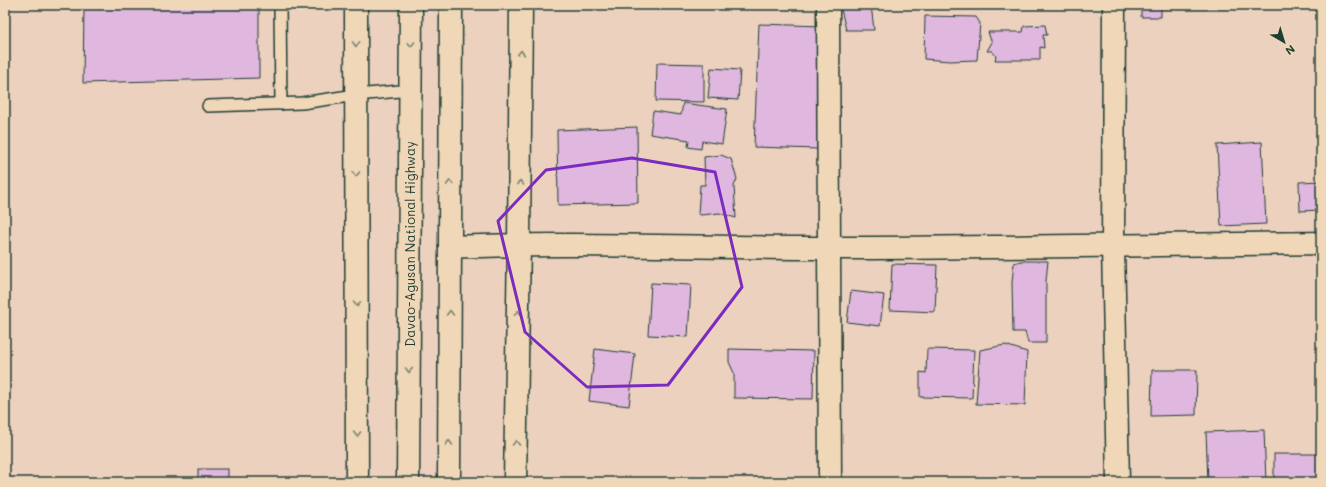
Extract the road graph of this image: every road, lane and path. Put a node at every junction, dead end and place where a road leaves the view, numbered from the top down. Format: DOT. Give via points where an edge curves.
graph roads {
  1 [pos="280,5"];
  2 [pos="356,5"];
  3 [pos="411,5"];
  4 [pos="451,5"];
  5 [pos="521,5"];
  6 [pos="828,5"];
  7 [pos="1114,5"];
  8 [pos="411,90"];
  9 [pos="356,95"];
  10 [pos="281,104"];
  11 [pos="208,106"];
  12 [pos="1321,243"];
  13 [pos="519,244"];
  14 [pos="1113,246"];
  15 [pos="450,247"];
  16 [pos="829,248"];
  17 [pos="357,482"];
  18 [pos="408,482"];
  19 [pos="448,482"];
  20 [pos="515,482"];
  21 [pos="830,482"];
  22 [pos="1118,482"];
  1 -- 10 [label="lane"];
  2 -- 9 [label="main road, one-way"];
  3 -- 8 [label="main road, Davao-Agusan National Highway, one-way"];
  15 -- 4 [label="main road, one-way"];
  13 -- 5 [label="main road, one-way"];
  6 -- 16 [label="main road"];
  7 -- 14 [label="main road"];
  8 -- 9 [label="lane"];
  8 -- 18 [label="main road, Davao-Agusan National Highway, one-way"];
  9 -- 10 [label="lane"];
  9 -- 17 [label="main road, one-way"];
  10 -- 11 [label="lane"];
  12 -- 14 [label="main road"];
  13 -- 15 [label="main road"];
  13 -- 16 [label="main road"];
  20 -- 13 [label="main road, one-way"];
  14 -- 16 [label="main road"];
  14 -- 22 [label="main road"];
  19 -- 15 [label="main road, one-way"];
  16 -- 21 [label="main road"];
}
